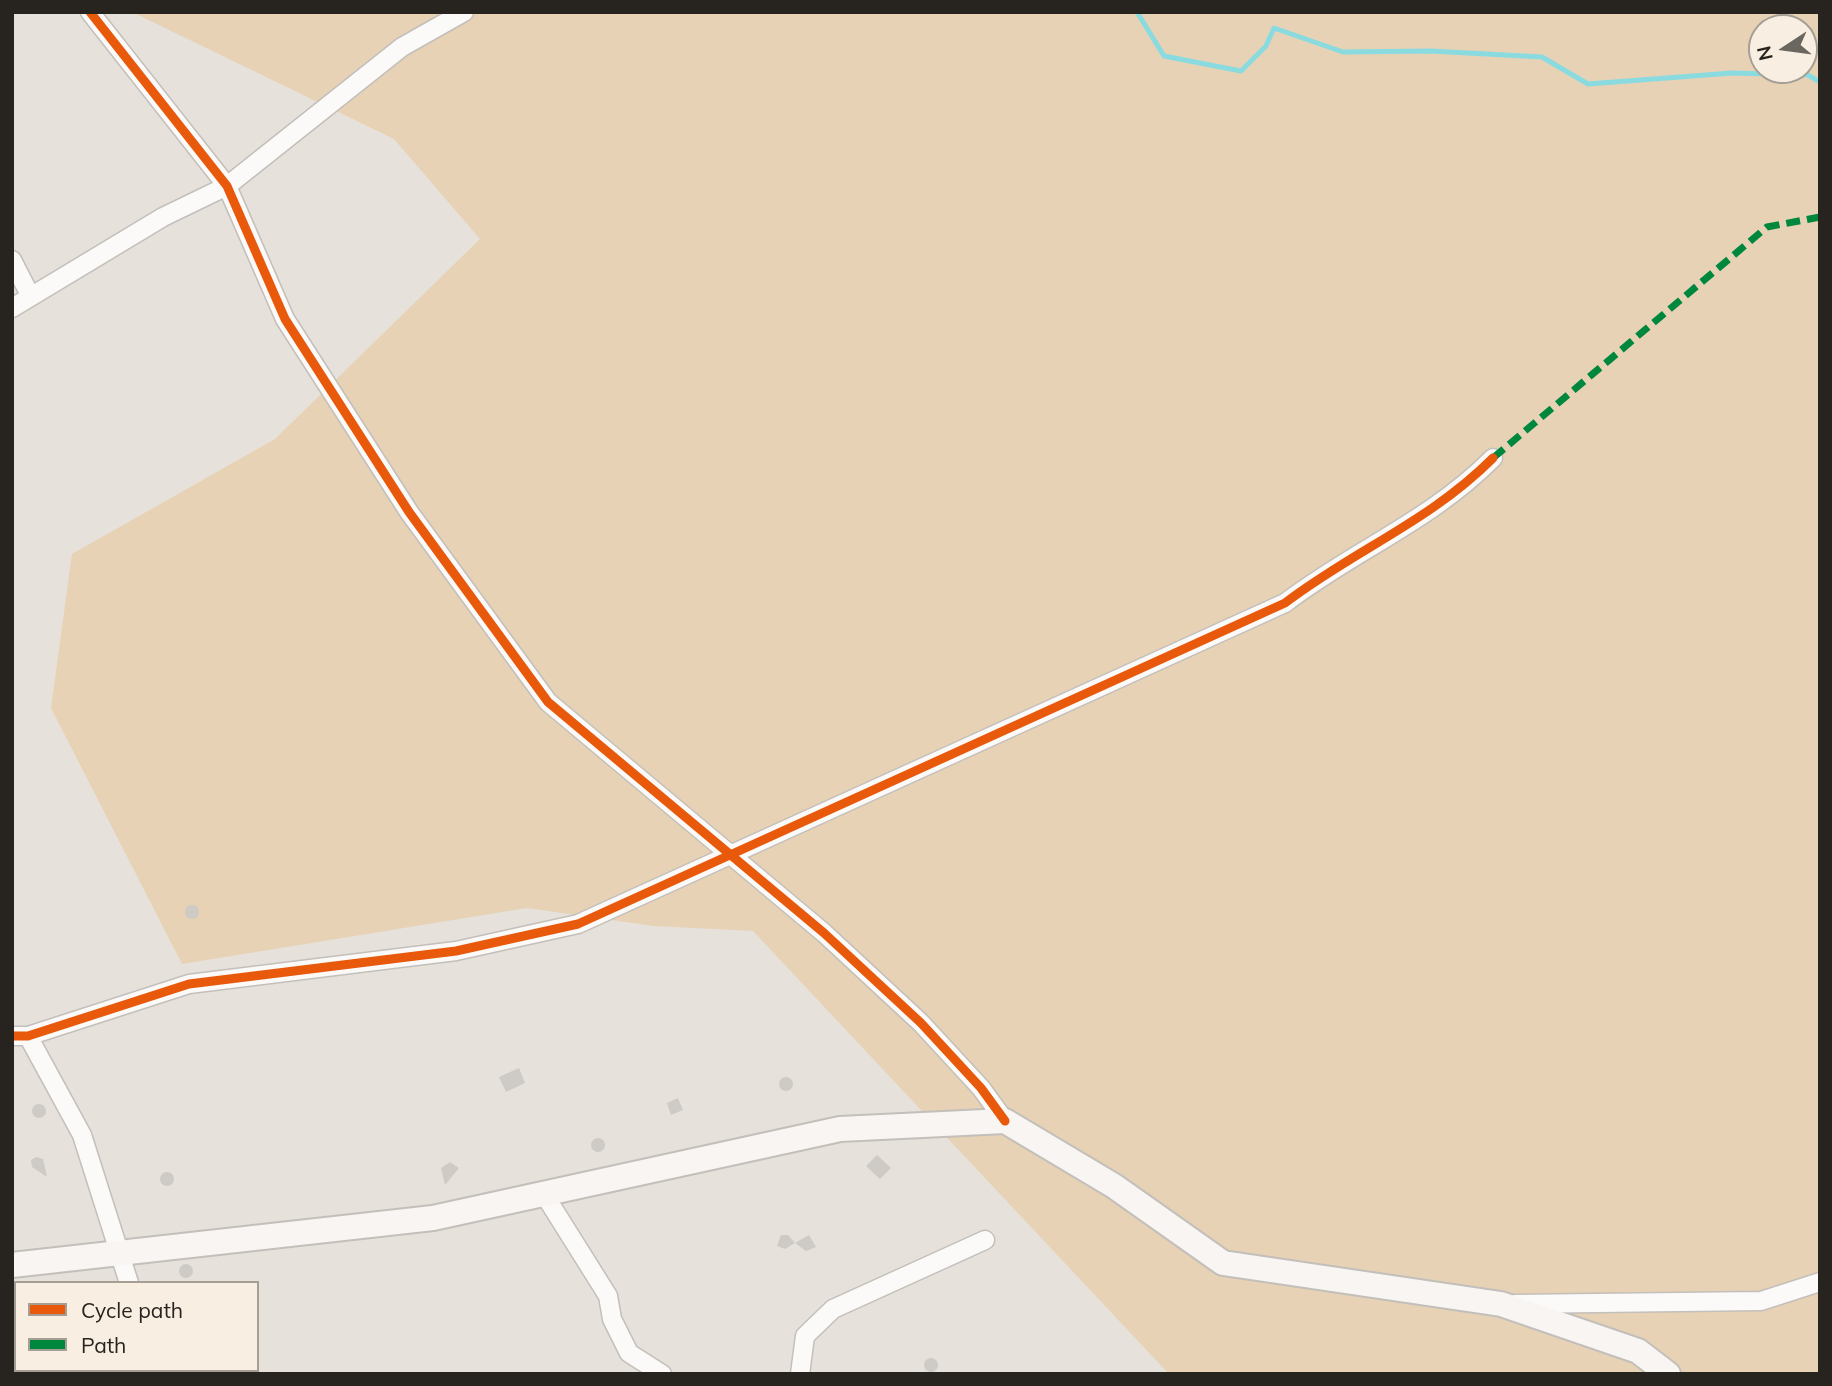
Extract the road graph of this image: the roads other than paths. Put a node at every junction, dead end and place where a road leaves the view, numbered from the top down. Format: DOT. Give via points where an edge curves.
graph roads {
  1 [pos="90,12"];
  2 [pos="464,12"];
  3 [pos="227,186"];
  4 [pos="12,260"];
  5 [pos="30,295"];
  6 [pos="12,308"];
  7 [pos="1493,458"];
  8 [pos="730,856"];
  9 [pos="20,1036"];
  10 [pos="1005,1121"];
  11 [pos="544,1194"];
  12 [pos="985,1240"];
  13 [pos="120,1253"];
  14 [pos="12,1265"];
  15 [pos="128,1281"];
  16 [pos="1820,1282"];
  17 [pos="1501,1304"];
  18 [pos="662,1374"];
  19 [pos="800,1374"];
  20 [pos="1668,1374"];
  1 -- 3 [label="street"];
  2 -- 3 [label="street" via="402,47"];
  3 -- 5 [label="street" via="163,217"];
  3 -- 8 [label="street" via="285,319 409,512 548,702"];
  4 -- 5 [label="street"];
  5 -- 6 [label="street"];
  7 -- 8 [label="street" via="1439,506 1325,573 1285,603"];
  8 -- 9 [label="street" via="578,925 456,951 189,984"];
  8 -- 10 [label="street" via="824,933 921,1023"];
  9 -- 13 [label="street" via="82,1135"];
  10 -- 11 [label="main road" via="840,1129"];
  10 -- 17 [label="main road" via="1114,1186 1223,1263"];
  11 -- 13 [label="main road" via="433,1218"];
  11 -- 18 [label="street" via="608,1296 612,1319 629,1353"];
  12 -- 19 [label="street" via="833,1309 805,1336"];
  13 -- 14 [label="main road"];
  13 -- 15 [label="street"];
  16 -- 17 [label="street" via="1761,1301"];
  17 -- 20 [label="main road" via="1638,1351"];
}
